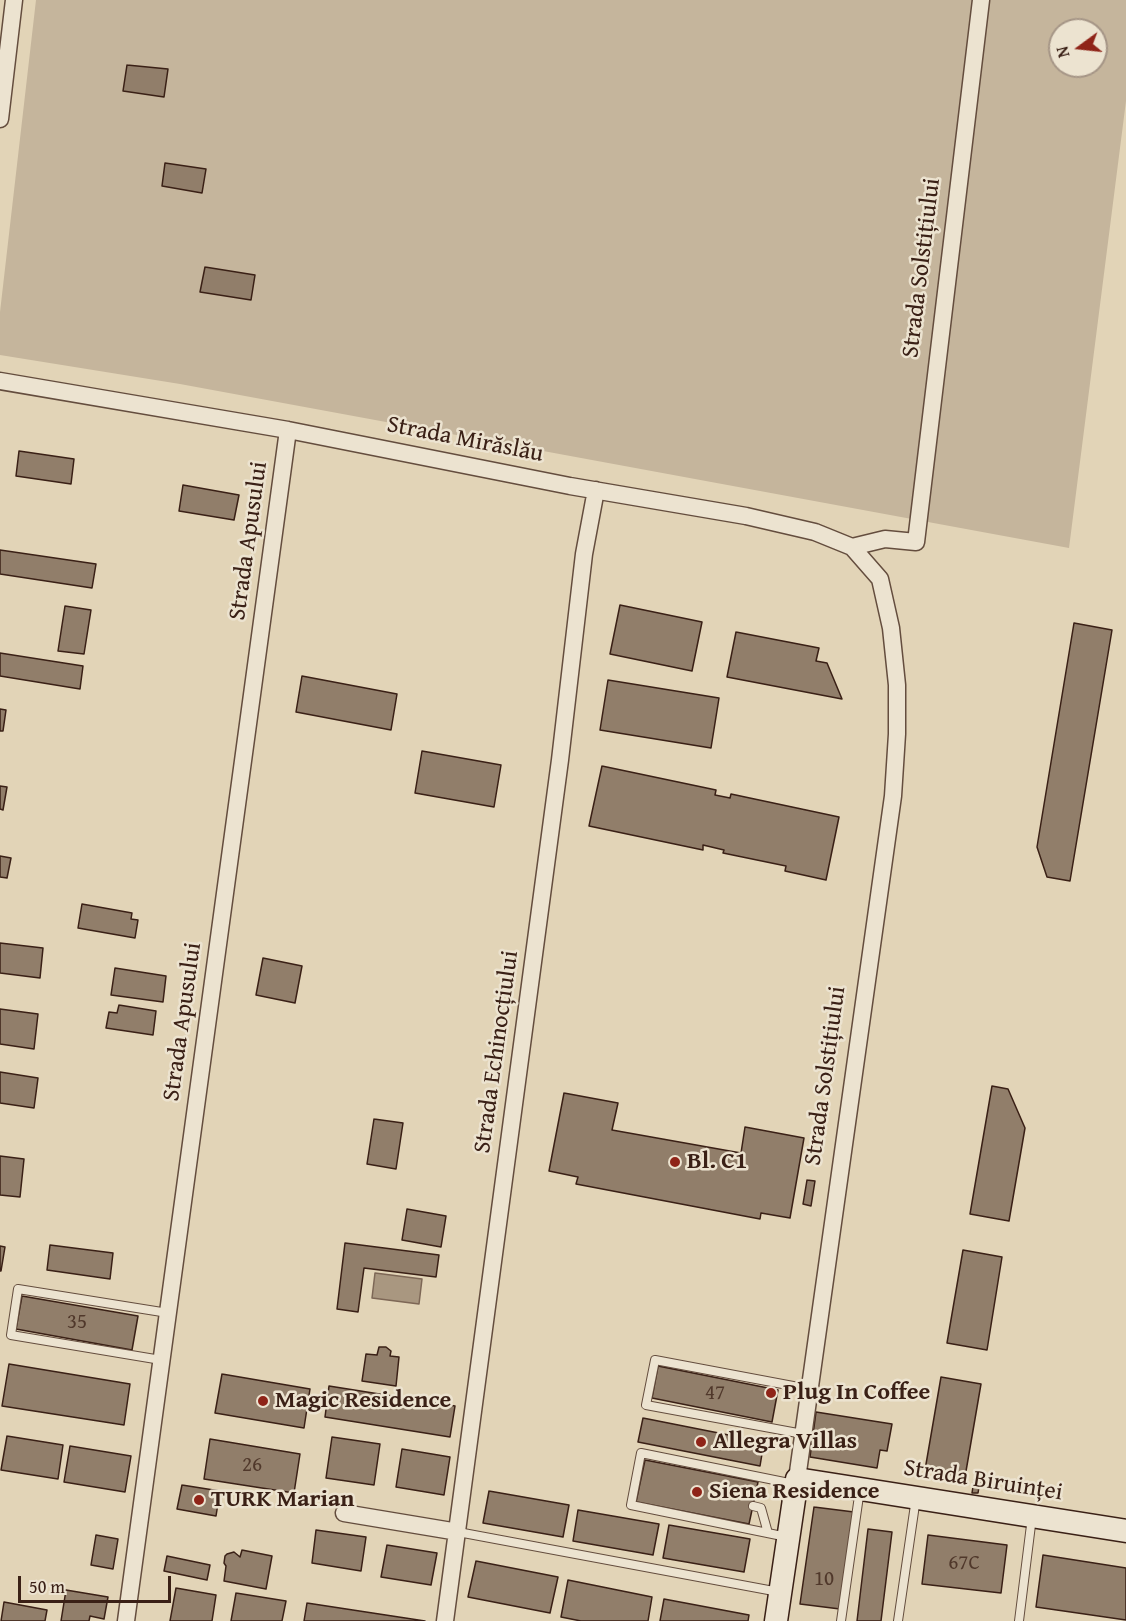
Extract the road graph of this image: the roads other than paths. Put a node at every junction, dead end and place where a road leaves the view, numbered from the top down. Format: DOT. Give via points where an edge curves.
graph roads {
  1 [pos="14,0"];
  2 [pos="981,0"];
  3 [pos="0,119"];
  4 [pos="0,381"];
  5 [pos="288,430"];
  6 [pos="596,490"];
  7 [pos="852,547"];
  8 [pos="168,1313"];
  9 [pos="161,1360"];
  10 [pos="809,1389"];
  11 [pos="803,1434"];
  12 [pos="796,1482"];
  13 [pos="860,1489"];
  14 [pos="916,1498"];
  15 [pos="753,1506"];
  16 [pos="344,1513"];
  17 [pos="1032,1516"];
  18 [pos="1126,1531"];
  19 [pos="458,1532"];
  20 [pos="778,1535"];
  21 [pos="780,1592"];
  22 [pos="126,1621"];
  23 [pos="445,1621"];
  24 [pos="776,1621"];
  25 [pos="841,1621"];
  26 [pos="898,1621"];
  27 [pos="1019,1621"];
  1 -- 3 [label="street"];
  2 -- 7 [label="street, Strada Solstițiului" via="916,543 885,539"];
  4 -- 5 [label="street, Strada Mirăslău"];
  5 -- 6 [label="street, Strada Mirăslău"];
  5 -- 8 [label="street, Strada Apusului"];
  6 -- 7 [label="street, Strada Mirăslău" via="746,516 815,532"];
  6 -- 19 [label="street, Strada Echinocțiului"];
  7 -- 10 [label="street, Strada Solstițiului" via="880,579 891,628 897,734 891,807"];
  8 -- 9 [label="street, Strada Apusului"];
  8 -- 9 [label="lane" via="18,1289 11,1335"];
  9 -- 22 [label="street, Strada Apusului"];
  10 -- 11 [label="street, Strada Solstițiului"];
  10 -- 11 [label="lane" via="655,1360 646,1405"];
  11 -- 12 [label="street, Strada Solstițiului"];
  12 -- 13 [label="street, Strada Biruinței"];
  12 -- 20 [label="street, Strada Solstițiului"];
  12 -- 20 [label="lane" via="641,1453 631,1505"];
  13 -- 14 [label="street, Strada Biruinței"];
  13 -- 25 [label="lane"];
  14 -- 17 [label="street, Strada Biruinței"];
  14 -- 26 [label="lane"];
  15 -- 20 [label="lane" via="761,1508"];
  16 -- 19 [label="street"];
  17 -- 18 [label="street, Strada Biruinței"];
  17 -- 27 [label="lane"];
  19 -- 21 [label="lane"];
  19 -- 23 [label="street, Strada Echinocțiului"];
  20 -- 21 [label="street, Strada Solstițiului"];
  21 -- 24 [label="street, Strada Solstițiului"];
}
